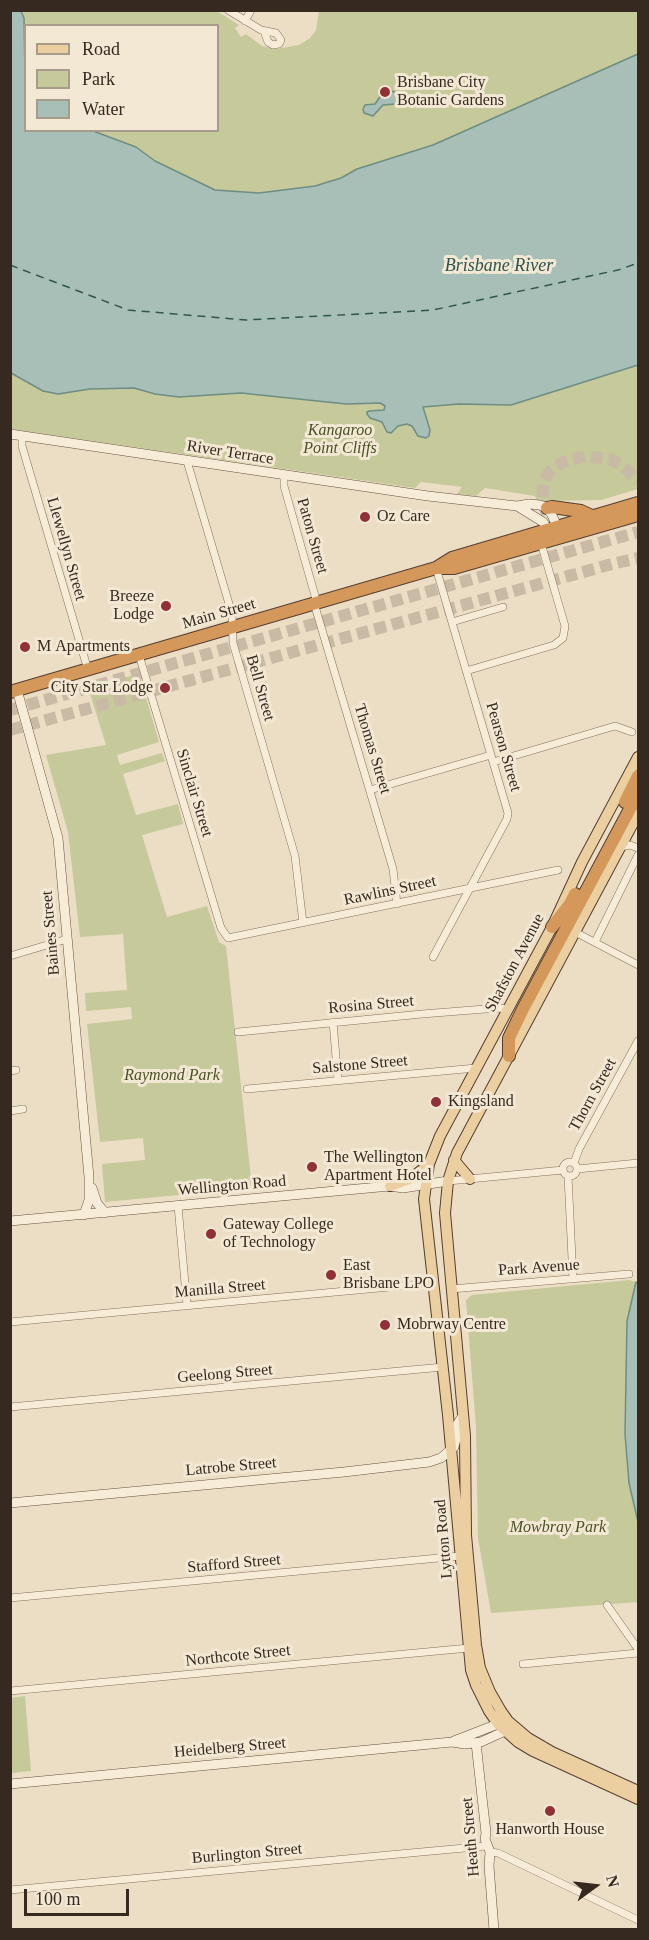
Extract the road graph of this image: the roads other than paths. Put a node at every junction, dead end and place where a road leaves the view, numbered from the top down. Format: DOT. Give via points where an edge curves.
graph roads {
  1 [pos="228,10"];
  2 [pos="251,10"];
  3 [pos="245,21"];
  4 [pos="264,31"];
  5 [pos="10,434"];
  6 [pos="22,436"];
  7 [pos="187,461"];
  8 [pos="284,476"];
  9 [pos="639,503"];
  10 [pos="517,506"];
  11 [pos="547,508"];
  12 [pos="639,515"];
  13 [pos="592,516"];
  14 [pos="555,533"];
  15 [pos="541,543"];
  16 [pos="436,568"];
  17 [pos="316,603"];
  18 [pos="502,607"];
  19 [pos="452,622"];
  20 [pos="232,627"];
  21 [pos="139,655"];
  22 [pos="88,670"];
  23 [pos="466,670"];
  24 [pos="14,691"];
  25 [pos="632,732"];
  26 [pos="639,757"];
  27 [pos="492,758"];
  28 [pos="639,776"];
  29 [pos="370,790"];
  30 [pos="639,794"];
  31 [pos="639,814"];
  32 [pos="621,847"];
  33 [pos="639,848"];
  34 [pos="639,855"];
  35 [pos="558,870"];
  36 [pos="470,888"];
  37 [pos="397,904"];
  38 [pos="303,923"];
  39 [pos="552,927"];
  40 [pos="575,933"];
  41 [pos="228,938"];
  42 [pos="67,939"];
  43 [pos="595,942"];
  44 [pos="10,956"];
  45 [pos="433,957"];
  46 [pos="639,965"];
  47 [pos="507,1009"];
  48 [pos="333,1022"];
  49 [pos="238,1032"];
  50 [pos="639,1041"];
  51 [pos="509,1056"];
  52 [pos="476,1068"];
  53 [pos="338,1080"];
  54 [pos="247,1089"];
  55 [pos="23,1109"];
  56 [pos="10,1111"];
  57 [pos="454,1160"];
  58 [pos="639,1163"];
  59 [pos="429,1164"];
  60 [pos="575,1166"];
  61 [pos="566,1173"];
  62 [pos="89,1177"];
  63 [pos="470,1179"];
  64 [pos="448,1181"];
  65 [pos="425,1185"];
  66 [pos="390,1186"];
  67 [pos="178,1206"];
  68 [pos="105,1213"];
  69 [pos="84,1215"];
  70 [pos="10,1221"];
  71 [pos="628,1274"];
  72 [pos="573,1279"];
  73 [pos="433,1283"];
  74 [pos="451,1289"];
  75 [pos="188,1305"];
  76 [pos="10,1322"];
  77 [pos="443,1367"];
  78 [pos="10,1407"];
  79 [pos="463,1415"];
  80 [pos="451,1450"];
  81 [pos="10,1503"];
  82 [pos="460,1556"];
  83 [pos="10,1598"];
  84 [pos="607,1605"];
  85 [pos="469,1648"];
  86 [pos="639,1651"];
  87 [pos="523,1664"];
  88 [pos="10,1691"];
  89 [pos="504,1725"];
  90 [pos="452,1742"];
  91 [pos="476,1743"];
  92 [pos="10,1784"];
  93 [pos="639,1791"];
  94 [pos="639,1799"];
  95 [pos="488,1849"];
  96 [pos="10,1890"];
  97 [pos="639,1920"];
  98 [pos="494,1929"];
  1 -- 3 [label="street"];
  2 -- 3 [label="street"];
  3 -- 4 [label="street"];
  5 -- 6 [label="main road, River Terrace"];
  6 -- 7 [label="main road, River Terrace"];
  6 -- 22 [label="street, Llewellyn Street"];
  7 -- 8 [label="main road, River Terrace"];
  7 -- 20 [label="street, Bell Street" via="232,614"];
  8 -- 10 [label="main road, River Terrace"];
  8 -- 17 [label="street, Paton Street"];
  9 -- 13 [label="highway, Main Street"];
  10 -- 11 [label="main road, River Terrace"];
  10 -- 14 [label="main road, River Terrace"];
  11 -- 13 [label="highway"];
  11 -- 14 [label="main road"];
  12 -- 14 [label="highway, Main Street"];
  13 -- 14 [label="highway, Main Street"];
  14 -- 15 [label="highway, Main Street"];
  14 -- 16 [label="highway, Main Street" via="452,558"];
  15 -- 16 [label="highway, Main Street" via="454,568"];
  15 -- 23 [label="street" via="565,626 563,638 554,645"];
  16 -- 17 [label="highway, Main Street"];
  16 -- 19 [label="street, Pearson Street"];
  17 -- 20 [label="highway, Main Street"];
  17 -- 29 [label="street, Thomas Street"];
  18 -- 19 [label="street"];
  19 -- 23 [label="street, Pearson Street"];
  20 -- 21 [label="highway, Main Street"];
  20 -- 38 [label="street, Bell Street" via="233,643 295,856"];
  21 -- 22 [label="highway, Main Street"];
  21 -- 41 [label="street, Sinclair Street" via="220,928"];
  22 -- 24 [label="highway, Main Street"];
  23 -- 27 [label="street, Pearson Street"];
  24 -- 42 [label="main road, Baines Street" via="56,829"];
  25 -- 27 [label="street" via="615,726"];
  26 -- 39 [label="main road, Shafston Avenue"];
  27 -- 29 [label="street"];
  27 -- 36 [label="street, Pearson Street" via="508,816"];
  28 -- 39 [label="highway" via="570,904"];
  29 -- 37 [label="street, Thomas Street" via="393,868"];
  30 -- 51 [label="highway" via="523,1009 510,1038"];
  31 -- 32 [label="main road"];
  32 -- 33 [label="street"];
  32 -- 40 [label="main road"];
  34 -- 43 [label="street"];
  35 -- 36 [label="street, Rawlins Street"];
  36 -- 37 [label="street, Rawlins Street"];
  36 -- 45 [label="street, Pearson Street"];
  37 -- 38 [label="street, Rawlins Street"];
  38 -- 41 [label="street, Rawlins Street"];
  39 -- 47 [label="main road, Shafston Avenue"];
  40 -- 43 [label="street"];
  40 -- 51 [label="main road"];
  42 -- 44 [label="street"];
  42 -- 62 [label="main road, Baines Street"];
  43 -- 46 [label="street"];
  47 -- 48 [label="street, Rosina Street"];
  47 -- 52 [label="main road, Shafston Avenue"];
  48 -- 49 [label="street, Rosina Street"];
  48 -- 53 [label="street"];
  50 -- 60 [label="street, Thorn Street" via="579,1149"];
  51 -- 57 [label="main road"];
  52 -- 53 [label="street, Salstone Street"];
  52 -- 59 [label="main road, Shafston Avenue"];
  53 -- 54 [label="street, Salstone Street"];
  55 -- 56 [label="street"];
  57 -- 63 [label="main road"];
  57 -- 64 [label="main road"];
  58 -- 60 [label="street"];
  59 -- 65 [label="main road, Shafston Avenue"];
  59 -- 66 [label="main road" via="412,1178"];
  60 -- 61 [label="street" via="574,1175"];
  60 -- 61 [label="street" via="567,1163"];
  61 -- 63 [label="street, Wellington Road"];
  61 -- 72 [label="street"];
  62 -- 68 [label="main road, Baines Street"];
  62 -- 69 [label="main road, Baines Street" via="89,1200"];
  63 -- 64 [label="street, Wellington Road"];
  64 -- 65 [label="main road, Wellington Road"];
  64 -- 74 [label="main road, Lytton Road" via="445,1213"];
  65 -- 66 [label="main road, Wellington Road"];
  65 -- 73 [label="main road, Lytton Road"];
  66 -- 67 [label="main road, Wellington Road"];
  67 -- 68 [label="main road, Wellington Road"];
  67 -- 75 [label="street"];
  68 -- 69 [label="main road, Wellington Road"];
  69 -- 70 [label="main road, Wellington Road"];
  71 -- 72 [label="street, Park Avenue"];
  72 -- 74 [label="street, Park Avenue"];
  73 -- 75 [label="street, Manilla Street"];
  73 -- 77 [label="main road, Lytton Road"];
  74 -- 79 [label="main road, Lytton Road"];
  75 -- 76 [label="street, Manilla Street"];
  77 -- 78 [label="street, Geelong Street"];
  77 -- 80 [label="main road, Lytton Road"];
  79 -- 80 [label="main road"];
  79 -- 89 [label="main road, Lytton Road" via="465,1521 477,1656"];
  80 -- 81 [label="main road, Latrobe Street" via="429,1462"];
  80 -- 82 [label="main road, Lytton Road"];
  82 -- 83 [label="street, Stafford Street"];
  82 -- 85 [label="main road, Lytton Road"];
  84 -- 86 [label="street"];
  85 -- 88 [label="street, Northcote Street"];
  85 -- 89 [label="main road, Lytton Road" via="476,1685 489,1711"];
  86 -- 87 [label="street"];
  89 -- 90 [label="main road, Heidelberg Street"];
  89 -- 91 [label="main road, Heidelberg Street"];
  89 -- 93 [label="main road, Lytton Road"];
  89 -- 94 [label="main road, Lytton Road" via="533,1751"];
  90 -- 91 [label="main road, Heidelberg Street"];
  90 -- 92 [label="main road, Heidelberg Street"];
  91 -- 95 [label="main road, Heath Street"];
  95 -- 96 [label="street, Burlington Street"];
  95 -- 97 [label="street"];
  95 -- 98 [label="main road, Heath Street"];
}
